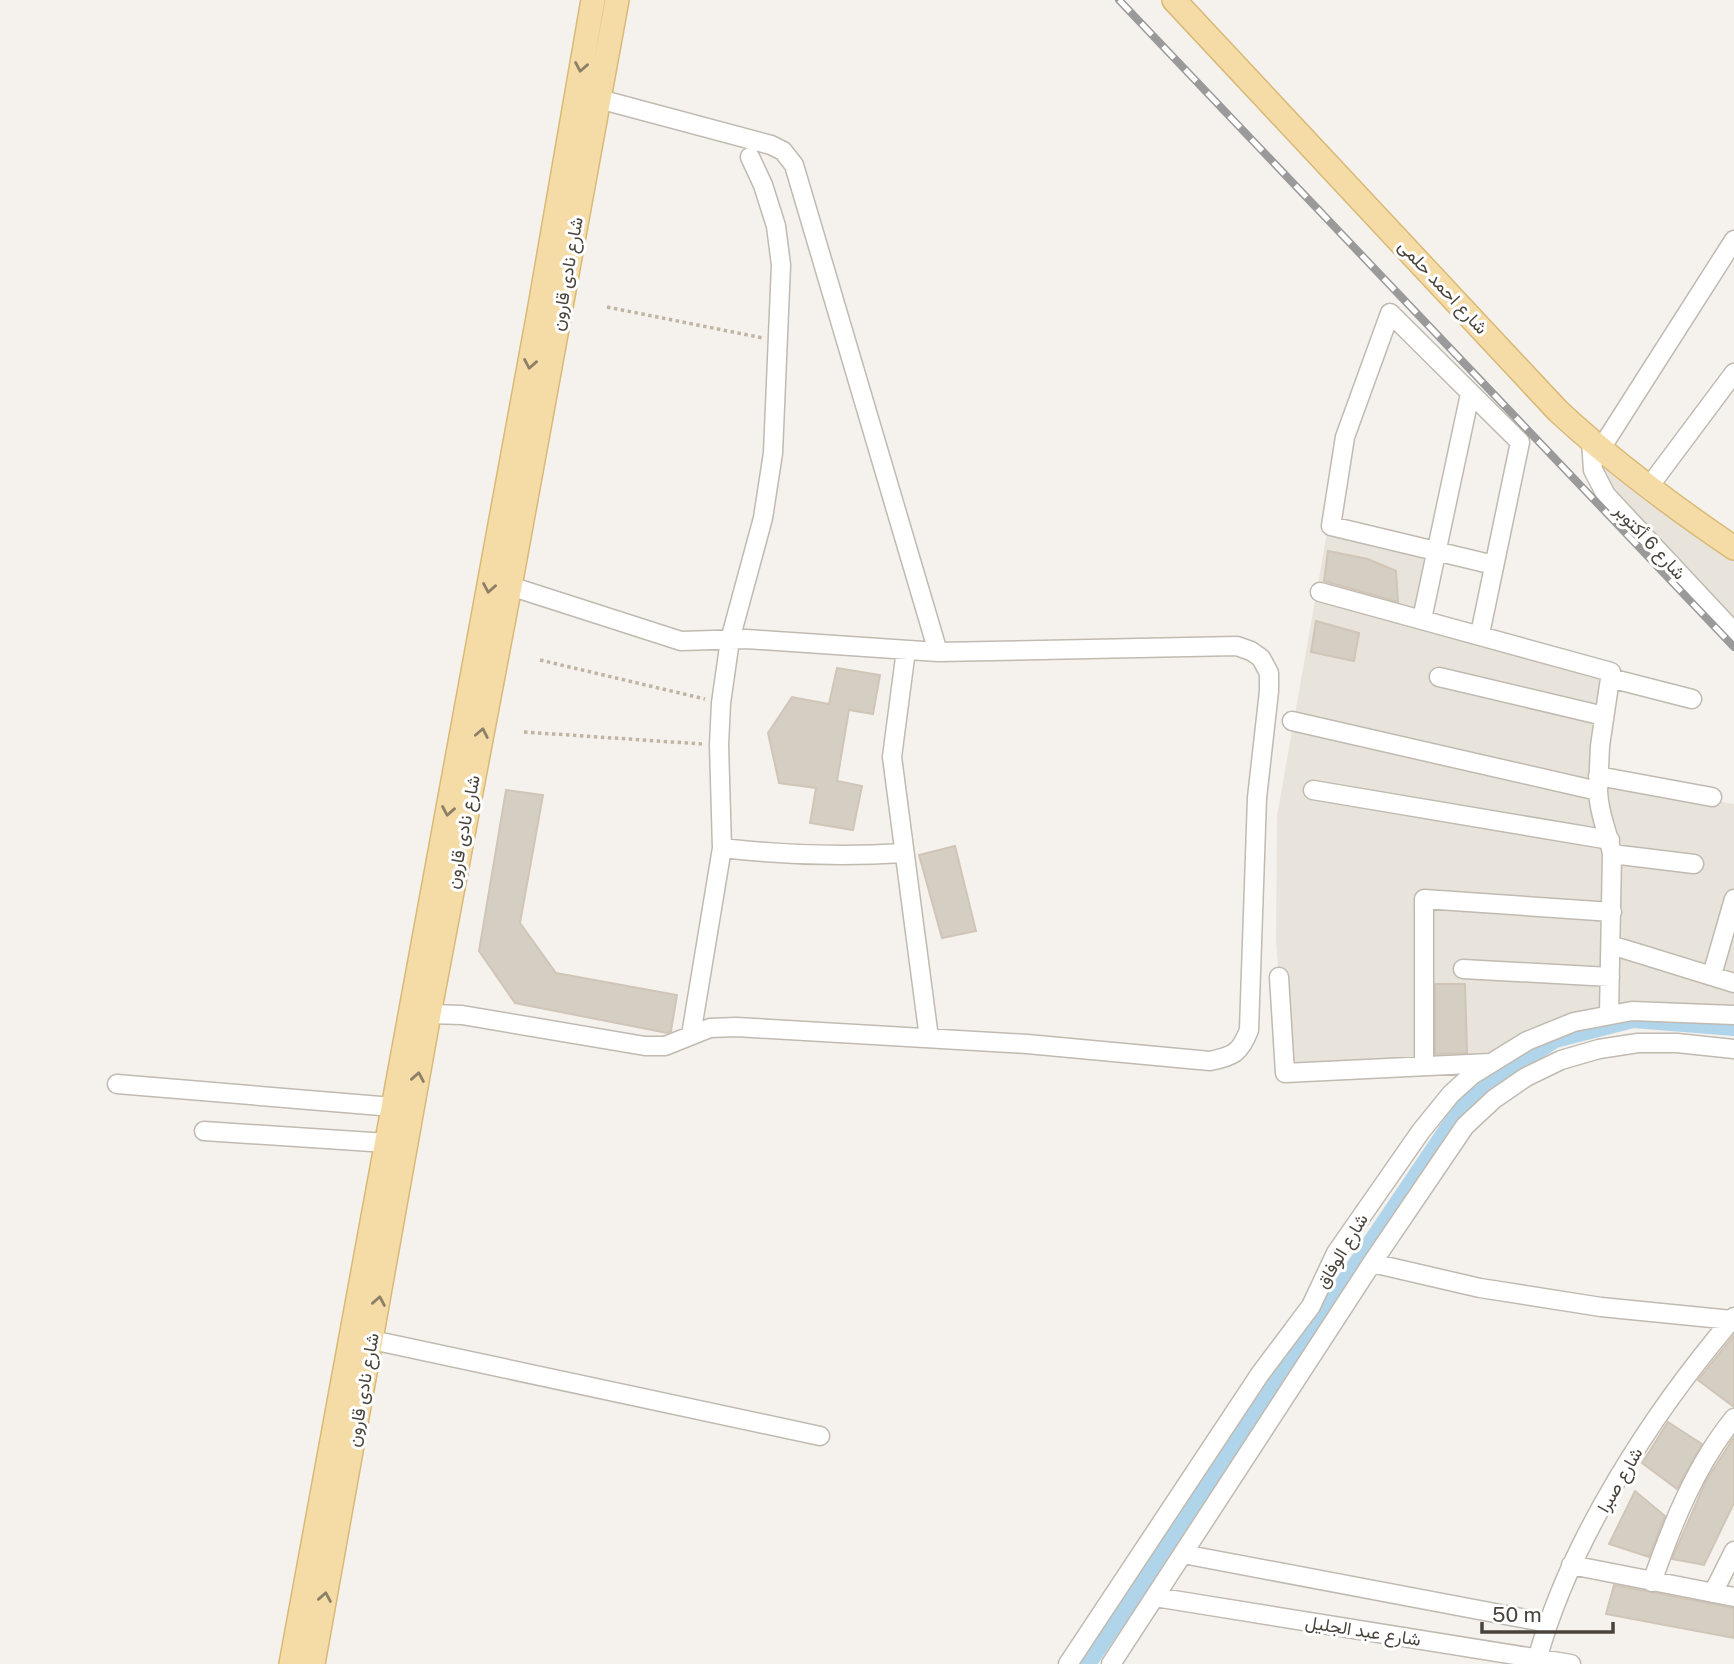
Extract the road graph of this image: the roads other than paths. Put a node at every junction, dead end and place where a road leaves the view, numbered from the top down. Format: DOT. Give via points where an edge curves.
graph roads {
  1 [pos="593,0"];
  2 [pos="617,0"];
  3 [pos="1174,0"];
  4 [pos="599,99"];
  5 [pos="750,157"];
  6 [pos="1734,240"];
  7 [pos="549,314"];
  8 [pos="1734,373"];
  9 [pos="1470,394"];
  10 [pos="1595,445"];
  11 [pos="1648,488"];
  12 [pos="1734,548"];
  13 [pos="1437,551"];
  14 [pos="1494,565"];
  15 [pos="510,586"];
  16 [pos="1320,592"];
  17 [pos="1422,619"];
  18 [pos="1734,632"];
  19 [pos="1479,634"];
  20 [pos="730,640"];
  21 [pos="906,650"];
  22 [pos="938,652"];
  23 [pos="1439,677"];
  24 [pos="1610,678"];
  25 [pos="1692,699"];
  26 [pos="1604,716"];
  27 [pos="1292,721"];
  28 [pos="1598,784"];
  29 [pos="1313,790"];
  30 [pos="1712,797"];
  31 [pos="1611,847"];
  32 [pos="722,849"];
  33 [pos="904,853"];
  34 [pos="1694,864"];
  35 [pos="1734,899"];
  36 [pos="1612,912"];
  37 [pos="1611,944"];
  38 [pos="1463,969"];
  39 [pos="1712,975"];
  40 [pos="1279,977"];
  41 [pos="1610,977"];
  42 [pos="1734,983"];
  43 [pos="420,1013"];
  44 [pos="1609,1014"];
  45 [pos="1734,1015"];
  46 [pos="691,1034"];
  47 [pos="929,1038"];
  48 [pos="1734,1049"];
  49 [pos="1490,1063"];
  50 [pos="1424,1066"];
  51 [pos="117,1084"];
  52 [pos="393,1107"];
  53 [pos="204,1131"];
  54 [pos="387,1143"];
  55 [pos="1371,1263"];
  56 [pos="1733,1319"];
  57 [pos="372,1340"];
  58 [pos="1734,1418"];
  59 [pos="820,1436"];
  60 [pos="1734,1551"];
  61 [pos="1183,1554"];
  62 [pos="1571,1565"];
  63 [pos="1652,1582"];
  64 [pos="1713,1593"];
  65 [pos="1155,1597"];
  66 [pos="1734,1597"];
  67 [pos="1548,1623"];
  68 [pos="1537,1660"];
  69 [pos="290,1664"];
  70 [pos="313,1664"];
  71 [pos="1068,1664"];
  72 [pos="1111,1664"];
  73 [pos="1571,1664"];
  1 -- 7 [label="main road, شارع نادى قارون, one-way"];
  2 -- 4 [label="main road, شارع نادى قارون"];
  3 -- 10 [label="main road, شارع احمد حلمى" via="1521,373"];
  4 -- 7 [label="main road, شارع نادى قارون"];
  4 -- 22 [label="street" via="771,145 794,165"];
  5 -- 20 [label="street" via="776,226 781,265 778,341 773,453 763,518"];
  6 -- 10 [label="street"];
  7 -- 15 [label="main road, شارع نادى قارون"];
  7 -- 43 [label="main road, شارع نادى قارون, one-way"];
  8 -- 11 [label="street"];
  9 -- 13 [label="street"];
  9 -- 13 [label="street" via="1391,313 1345,437 1331,526"];
  9 -- 14 [label="street" via="1520,442"];
  10 -- 11 [label="main road, شارع احمد حلمى"];
  10 -- 18 [label="street, شارع 6 أكتوبر" via="1593,470 1606,495"];
  11 -- 12 [label="main road, شارع احمد حلمى"];
  13 -- 14 [label="street"];
  13 -- 17 [label="street"];
  14 -- 19 [label="street"];
  15 -- 20 [label="street" via="681,640"];
  43 -- 15 [label="main road, شارع نادى قارون, one-way"];
  16 -- 17 [label="street"];
  17 -- 19 [label="street"];
  19 -- 24 [label="street" via="1611,671"];
  20 -- 21 [label="street"];
  20 -- 32 [label="street" via="719,745"];
  21 -- 22 [label="street"];
  21 -- 33 [label="street" via="892,757"];
  22 -- 47 [label="street" via="1237,646 1261,658 1269,673 1269,691 1257,799 1249,1030 1242,1048 1227,1058 1210,1061"];
  23 -- 26 [label="street"];
  24 -- 25 [label="street"];
  24 -- 26 [label="street"];
  26 -- 28 [label="street"];
  27 -- 28 [label="street"];
  28 -- 30 [label="street"];
  28 -- 31 [label="street" via="1602,821"];
  29 -- 31 [label="street"];
  31 -- 34 [label="street"];
  31 -- 36 [label="street"];
  32 -- 33 [label="street" via="850,857"];
  32 -- 46 [label="street"];
  33 -- 47 [label="street"];
  35 -- 39 [label="street"];
  36 -- 37 [label="street"];
  36 -- 50 [label="street" via="1424,899"];
  37 -- 39 [label="street"];
  37 -- 41 [label="street"];
  38 -- 41 [label="street"];
  39 -- 42 [label="street"];
  40 -- 50 [label="street" via="1285,1073"];
  41 -- 44 [label="street"];
  43 -- 46 [label="street" via="462,1015 645,1046 665,1046"];
  43 -- 52 [label="main road, شارع نادى قارون"];
  57 -- 43 [label="main road, شارع نادى قارون, one-way"];
  44 -- 45 [label="street, شارع الوفاق" via="1652,1010"];
  44 -- 49 [label="street, شارع الوفاق" via="1552,1030"];
  46 -- 47 [label="street" via="736,1027"];
  48 -- 55 [label="street, شارع الوفاق" via="1638,1043 1561,1060 1526,1077 1465,1126"];
  49 -- 50 [label="street"];
  49 -- 71 [label="street, شارع الوفاق" via="1451,1094 1413,1142 1336,1254 1311,1306 1260,1374"];
  51 -- 52 [label="street"];
  52 -- 54 [label="main road, شارع نادى قارون"];
  53 -- 54 [label="street"];
  54 -- 69 [label="main road, شارع نادى قارون"];
  55 -- 56 [label="street" via="1480,1288 1601,1307"];
  55 -- 61 [label="street, شارع الوفاق"];
  56 -- 62 [label="street, شارع صبرا" via="1700,1357 1637,1450"];
  57 -- 59 [label="street"];
  70 -- 57 [label="main road, شارع نادى قارون, one-way"];
  58 -- 63 [label="street" via="1686,1497"];
  60 -- 64 [label="street"];
  61 -- 65 [label="street, شارع الوفاق"];
  61 -- 67 [label="street"];
  62 -- 63 [label="street"];
  62 -- 67 [label="street, شارع صبرا"];
  63 -- 64 [label="street"];
  64 -- 66 [label="street"];
  65 -- 68 [label="street, شارع عبد الجليل"];
  65 -- 72 [label="street, شارع الوفاق"];
  67 -- 68 [label="street, شارع صبرا"];
  68 -- 73 [label="street, شارع عبد الجليل"];
}
